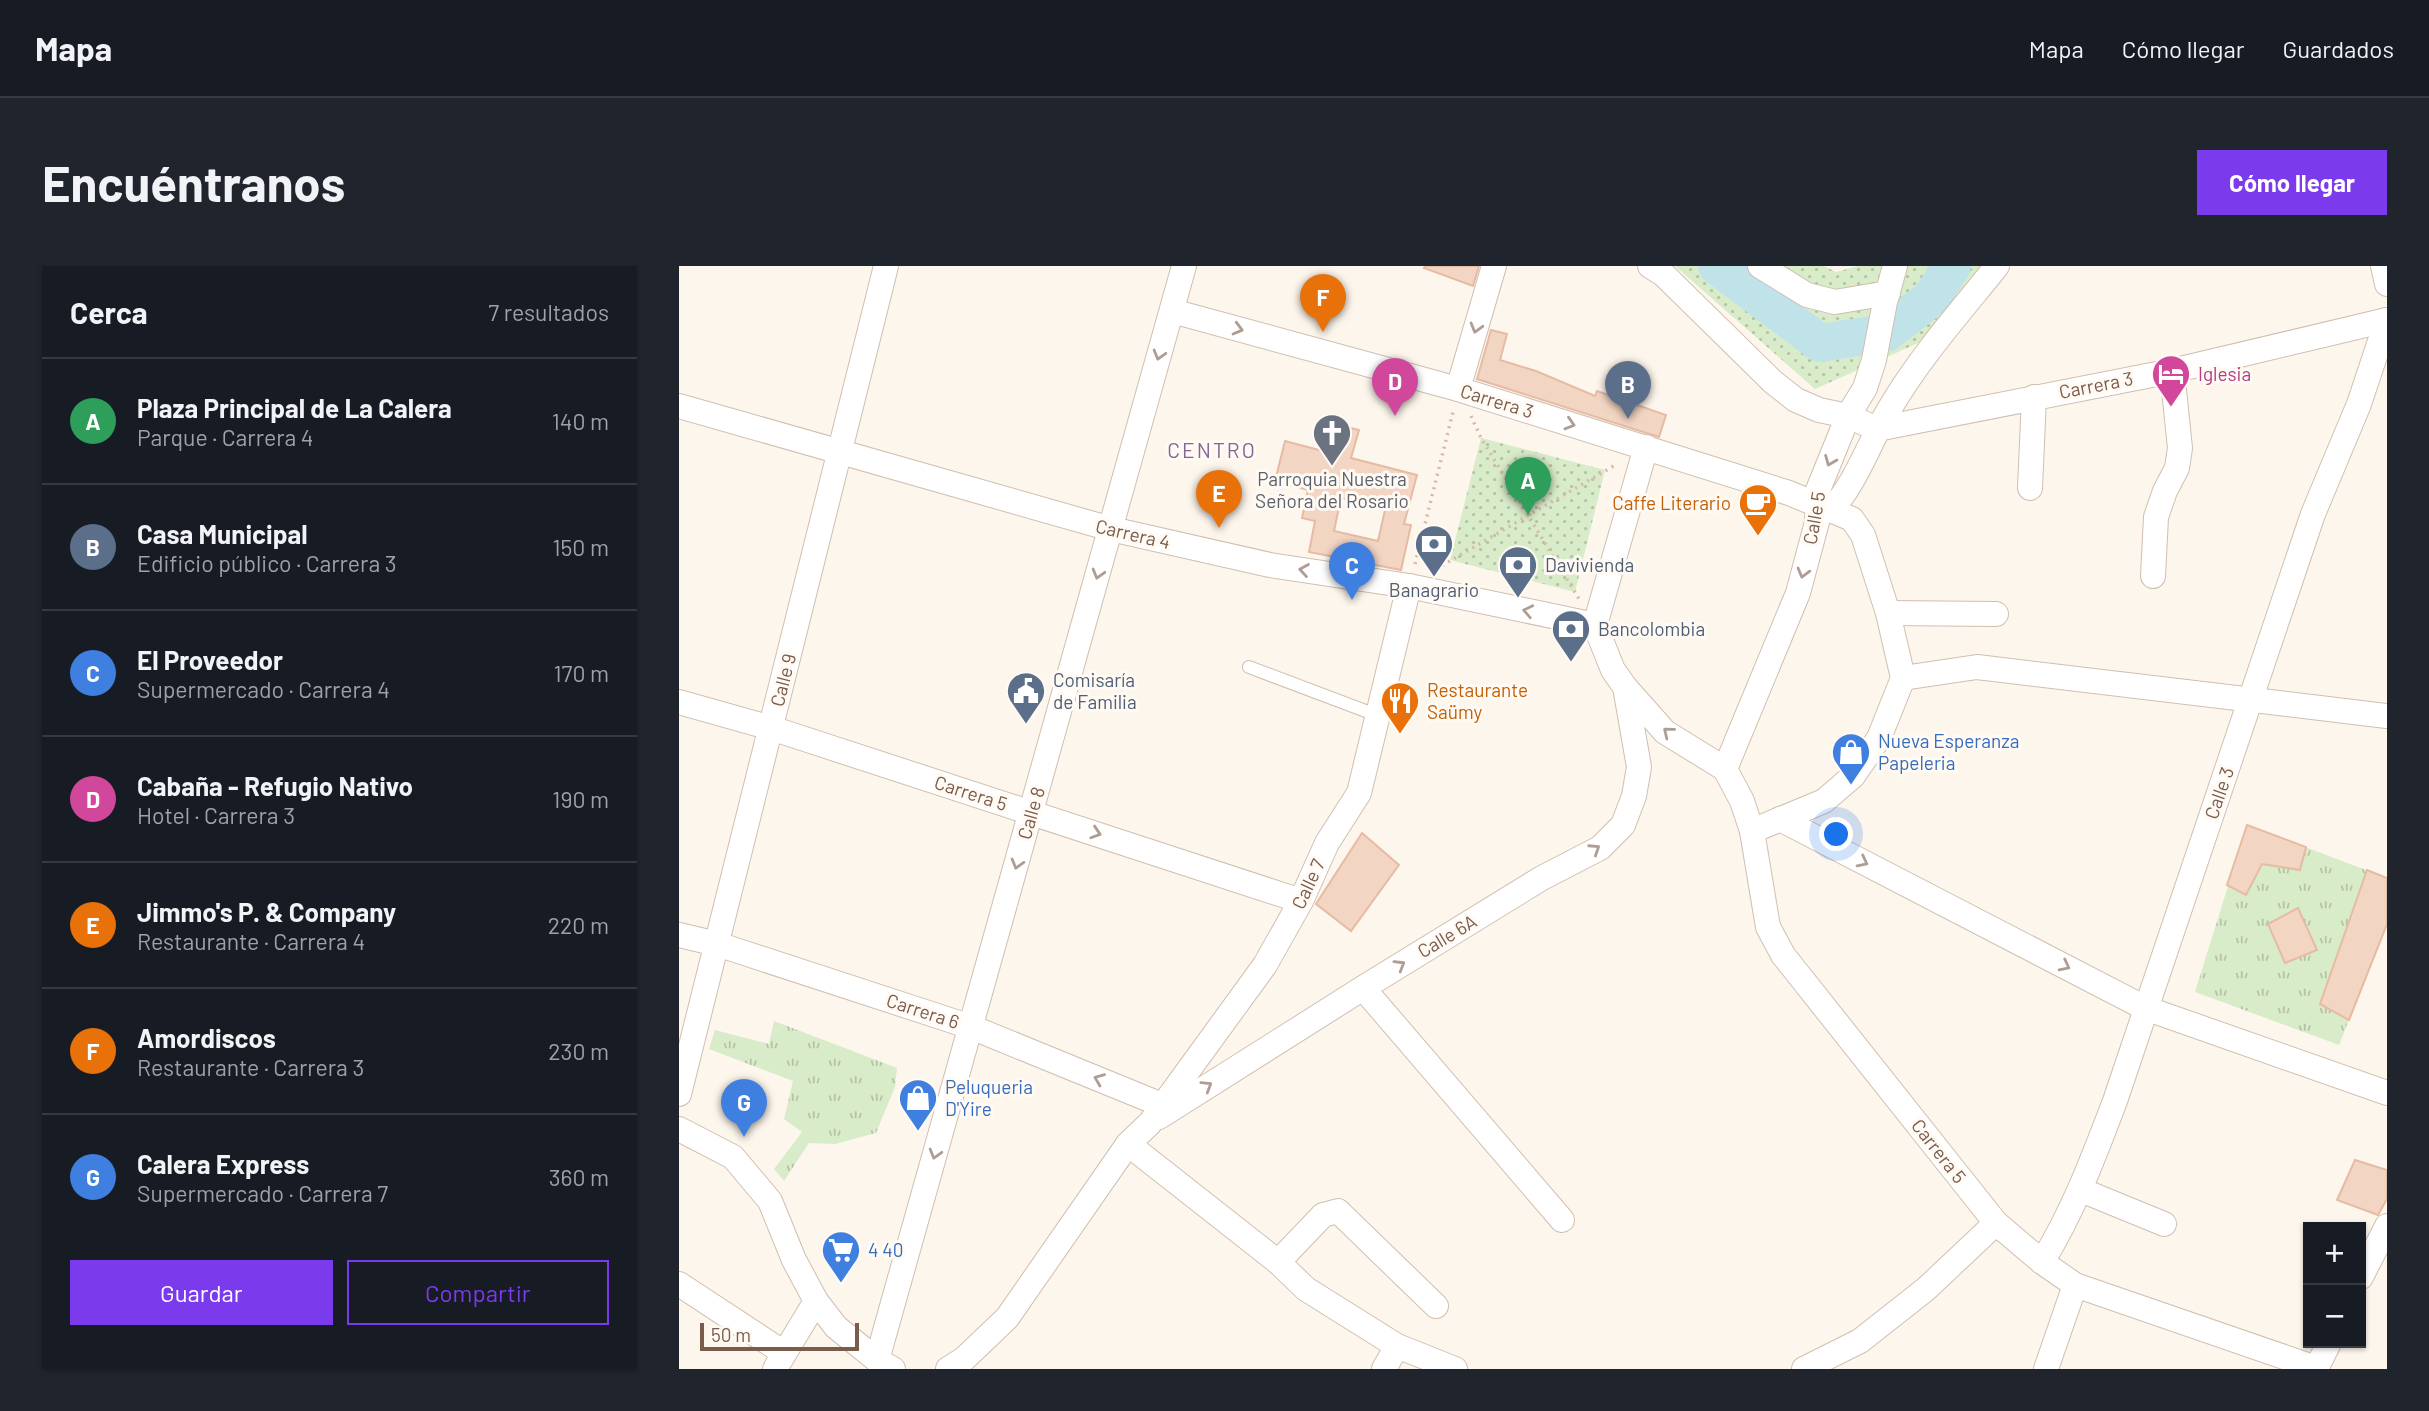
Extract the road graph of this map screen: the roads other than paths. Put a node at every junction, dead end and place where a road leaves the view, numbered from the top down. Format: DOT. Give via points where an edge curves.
graph roads {
  1 [pos="886,266"];
  2 [pos="1184,266"];
  3 [pos="1494,266"];
  4 [pos="1650,266"];
  5 [pos="1760,266"];
  6 [pos="1895,266"];
  7 [pos="1997,266"];
  8 [pos="2383,266"];
  9 [pos="2387,284"];
  10 [pos="1886,298"];
  11 [pos="1172,311"];
  12 [pos="2387,320"];
  13 [pos="2172,371"];
  14 [pos="1458,389"];
  15 [pos="2034,397"];
  16 [pos="679,407"];
  17 [pos="1848,416"];
  18 [pos="1877,429"];
  19 [pos="1646,447"];
  20 [pos="840,452"];
  21 [pos="2030,488"];
  22 [pos="1824,508"];
  23 [pos="1111,529"];
  24 [pos="2153,576"];
  25 [pos="1409,586"];
  26 [pos="1888,613"];
  27 [pos="1996,614"];
  28 [pos="1595,625"];
  29 [pos="1249,667"];
  30 [pos="1903,678"];
  31 [pos="1625,687"];
  32 [pos="2252,700"];
  33 [pos="679,702"];
  34 [pos="1379,716"];
  35 [pos="2387,716"];
  36 [pos="771,728"];
  37 [pos="1725,769"];
  38 [pos="1031,812"];
  39 [pos="1780,819"];
  40 [pos="1752,831"];
  41 [pos="1301,901"];
  42 [pos="679,935"];
  43 [pos="717,944"];
  44 [pos="1363,988"];
  45 [pos="2145,1008"];
  46 [pos="971,1027"];
  47 [pos="2387,1093"];
  48 [pos="679,1094"];
  49 [pos="1156,1114"];
  50 [pos="679,1129"];
  51 [pos="1128,1144"];
  52 [pos="2081,1190"];
  53 [pos="1562,1220"];
  54 [pos="1996,1223"];
  55 [pos="2164,1224"];
  56 [pos="2387,1226"];
  57 [pos="1278,1262"];
  58 [pos="2042,1262"];
  59 [pos="2366,1267"];
  60 [pos="2074,1285"];
  61 [pos="681,1290"];
  62 [pos="816,1301"];
  63 [pos="1437,1306"];
  64 [pos="1397,1346"];
  65 [pos="2326,1348"];
  66 [pos="780,1361"];
  67 [pos="885,1365"];
  68 [pos="949,1369"];
  69 [pos="1384,1369"];
  70 [pos="1455,1369"];
  71 [pos="1804,1369"];
  72 [pos="2046,1369"];
  73 [pos="2316,1369"];
  1 -- 20 [label="street, Calle 9"];
  2 -- 11 [label="street, Calle 8"];
  3 -- 14 [label="street, one-way"];
  4 -- 17 [label="street" via="1796,400"];
  5 -- 10 [label="street" via="1807,295 1835,302"];
  6 -- 10 [label="street, Calle 5"];
  7 -- 18 [label="street" via="1941,334"];
  8 -- 9 [label="street"];
  10 -- 17 [label="street, Calle 5" via="1865,388"];
  11 -- 14 [label="street, Carrera 3, one-way"];
  11 -- 23 [label="street, Calle 8, one-way"];
  12 -- 13 [label="street, Carrera 3"];
  12 -- 32 [label="street, Calle 3" via="2359,404 2313,514"];
  13 -- 15 [label="street, Carrera 3"];
  13 -- 24 [label="street" via="2180,448 2157,517"];
  14 -- 19 [label="street, Carrera 3, one-way"];
  15 -- 18 [label="street, Carrera 3"];
  15 -- 21 [label="street"];
  16 -- 20 [label="street, Carrera 4"];
  17 -- 18 [label="street"];
  17 -- 22 [label="street, Calle 5, one-way" via="1818,490"];
  18 -- 22 [label="street" via="1854,479"];
  19 -- 22 [label="street, Carrera 3"];
  19 -- 28 [label="street"];
  20 -- 23 [label="street, Carrera 4"];
  20 -- 36 [label="street, Calle 9"];
  22 -- 26 [label="street, Carrera 3" via="1852,519 1863,535"];
  22 -- 37 [label="street, Calle 5, one-way" via="1798,593"];
  25 -- 23 [label="street, Carrera 4, one-way" via="1270,565"];
  23 -- 38 [label="street, Calle 8, one-way"];
  28 -- 25 [label="street, Carrera 4, one-way"];
  25 -- 34 [label="street, Calle 7"];
  26 -- 27 [label="street"];
  26 -- 30 [label="street, Carrera 3"];
  28 -- 31 [label="street" via="1607,659"];
  29 -- 34 [label="lane"];
  30 -- 32 [label="street" via="1977,667"];
  30 -- 39 [label="street" via="1879,738 1853,776 1824,801"];
  37 -- 31 [label="street, one-way" via="1665,732"];
  44 -- 31 [label="street, Calle 6A, one-way" via="1542,878 1600,848 1623,825 1635,796 1639,767"];
  32 -- 35 [label="street"];
  32 -- 45 [label="street, Calle 3"];
  33 -- 36 [label="street, Carrera 5"];
  34 -- 41 [label="street, Calle 7" via="1359,793 1327,843"];
  36 -- 38 [label="street, Carrera 5"];
  36 -- 43 [label="street, Calle 9"];
  37 -- 40 [label="street, Carrera 5"];
  38 -- 41 [label="street, Carrera 5, one-way"];
  38 -- 46 [label="street, Calle 8, one-way"];
  39 -- 40 [label="street"];
  39 -- 45 [label="street, one-way"];
  40 -- 54 [label="street, Carrera 5" via="1768,927 1783,955"];
  41 -- 49 [label="street, Calle 7" via="1265,965"];
  42 -- 43 [label="street, Carrera 6"];
  43 -- 46 [label="street, Carrera 6"];
  43 -- 48 [label="street, Calle 9"];
  49 -- 44 [label="street, Calle 6A, one-way"];
  44 -- 53 [label="street"];
  45 -- 47 [label="street"];
  45 -- 52 [label="street, Calle 3"];
  49 -- 46 [label="street, Carrera 6, one-way"];
  46 -- 67 [label="street, Calle 8, one-way"];
  49 -- 51 [label="street, Calle 7"];
  50 -- 62 [label="street" via="733,1157 769,1201"];
  51 -- 57 [label="street"];
  51 -- 68 [label="street" via="1007,1318"];
  52 -- 55 [label="street"];
  52 -- 58 [label="street, Calle 3"];
  54 -- 58 [label="street, Carrera 5"];
  54 -- 71 [label="street" via="1926,1289 1860,1341"];
  56 -- 59 [label="street"];
  57 -- 63 [label="street" via="1323,1216 1338,1211"];
  57 -- 64 [label="street" via="1306,1289"];
  58 -- 60 [label="street, Carrera 5"];
  60 -- 72 [label="street"];
  60 -- 73 [label="street, Carrera 5"];
  61 -- 66 [label="street"];
  62 -- 66 [label="street"];
  62 -- 67 [label="street" via="836,1327"];
  64 -- 69 [label="street"];
  64 -- 70 [label="street"];
  65 -- 73 [label="street"];
}
